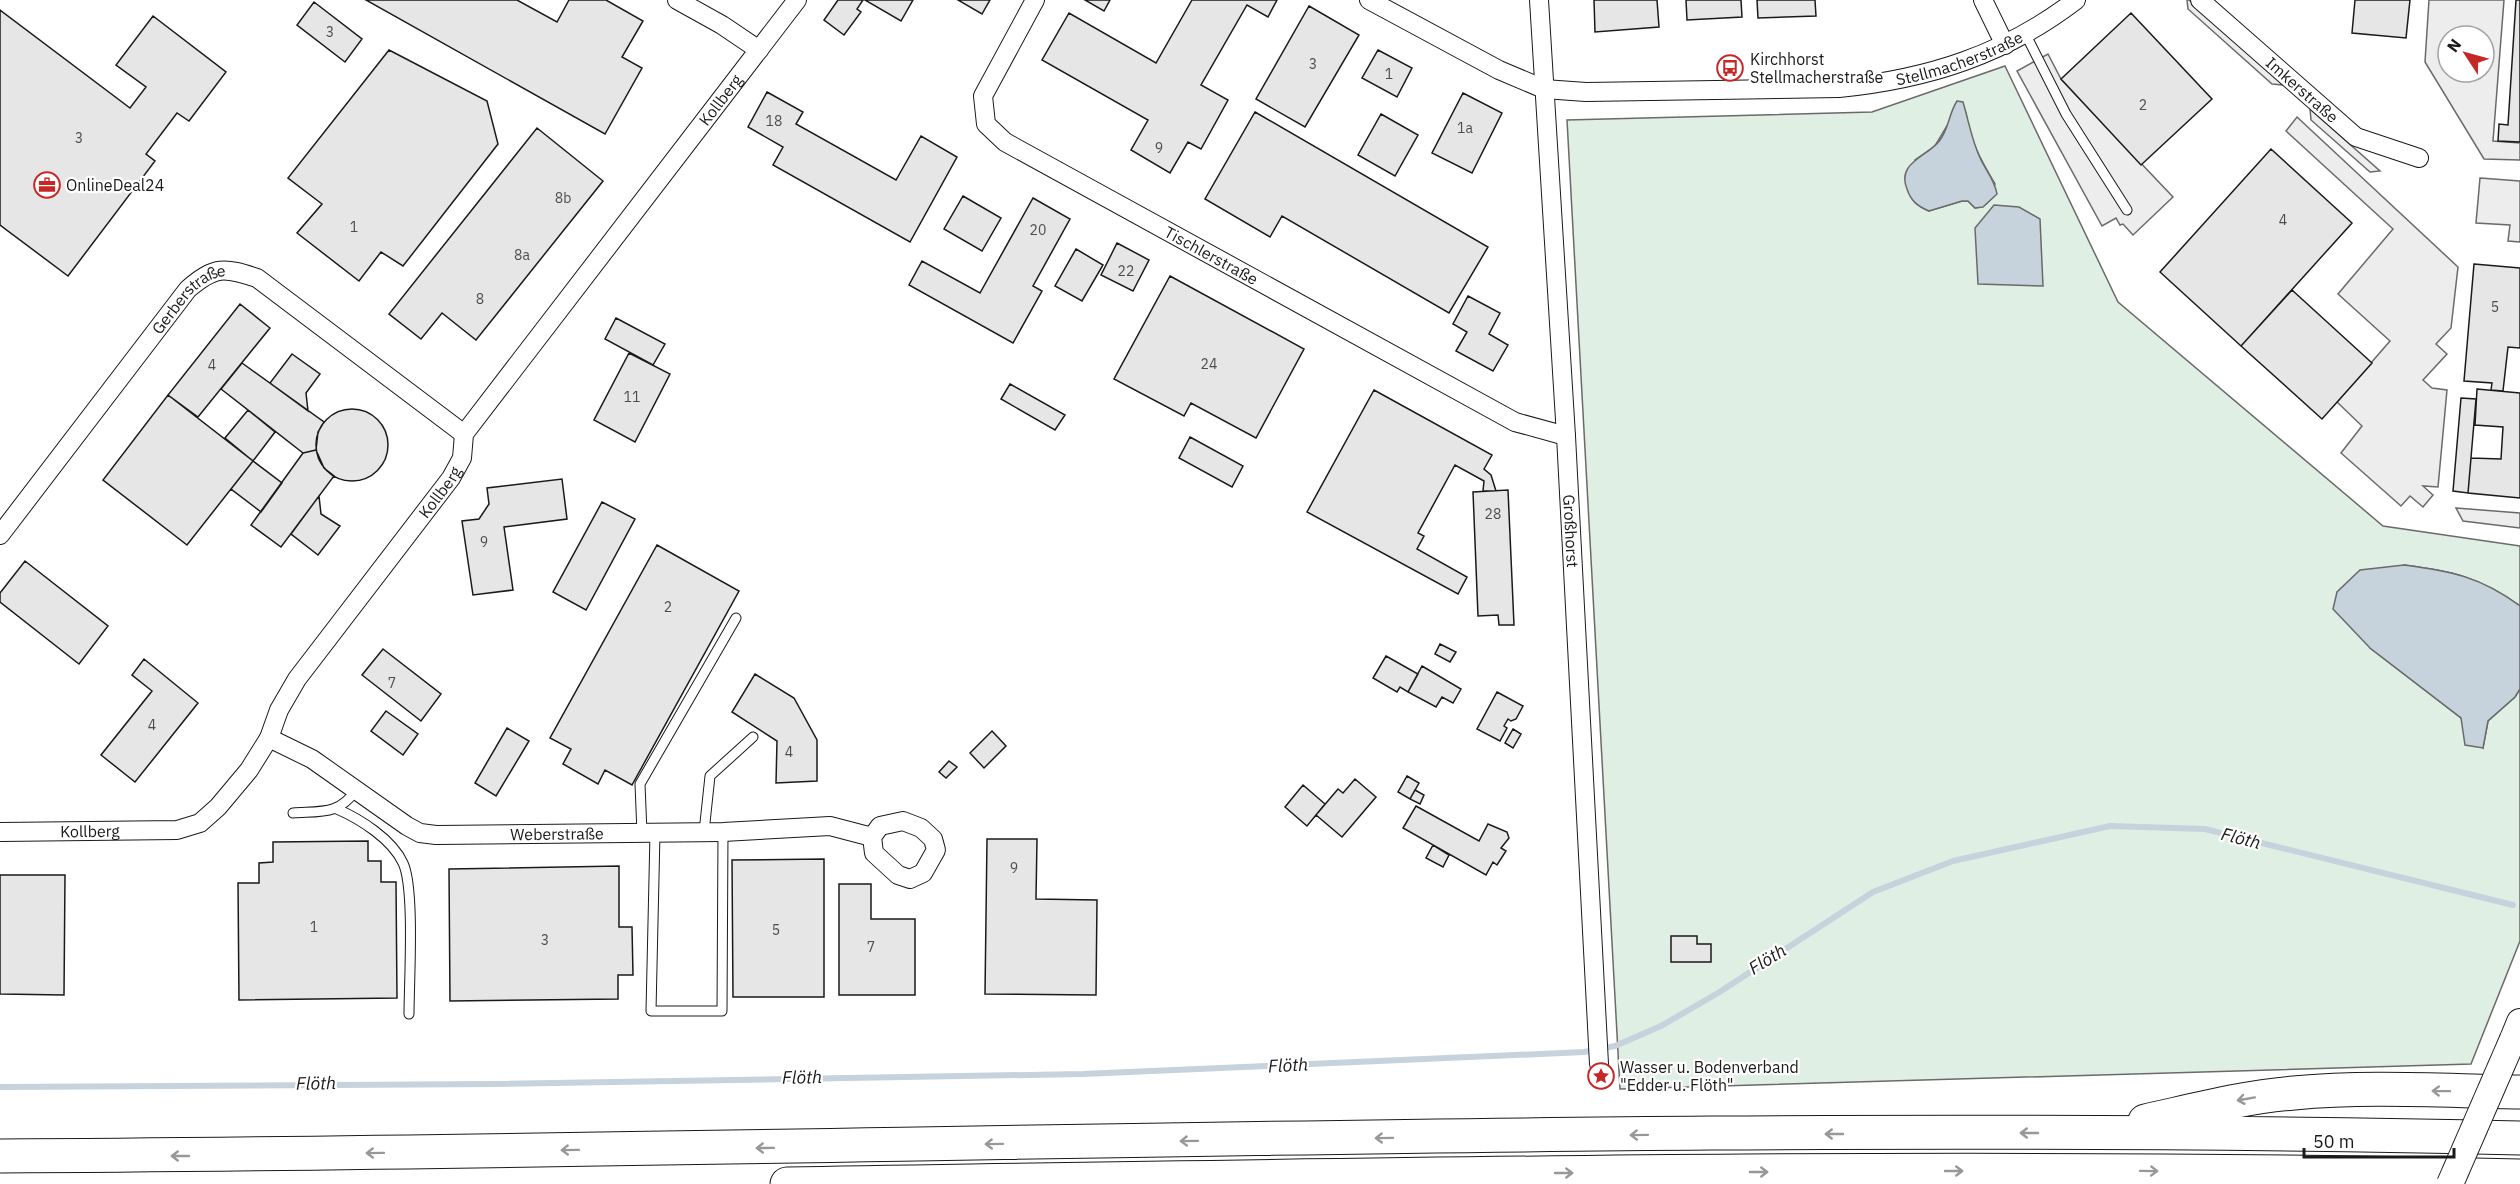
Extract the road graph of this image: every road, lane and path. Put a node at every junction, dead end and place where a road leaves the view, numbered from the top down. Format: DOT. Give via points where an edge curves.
graph roads {
  1 [pos="677,0"];
  2 [pos="797,0"];
  3 [pos="1035,0"];
  4 [pos="1370,0"];
  5 [pos="1539,0"];
  6 [pos="1983,0"];
  7 [pos="2076,0"];
  8 [pos="2200,0"];
  9 [pos="2026,34"];
  10 [pos="2005,45"];
  11 [pos="759,50"];
  12 [pos="1544,89"];
  13 [pos="2419,158"];
  14 [pos="2127,210"];
  15 [pos="464,434"];
  16 [pos="1566,436"];
  17 [pos="0,535"];
  18 [pos="736,618"];
  19 [pos="753,737"];
  20 [pos="269,738"];
  21 [pos="356,790"];
  22 [pos="337,809"];
  23 [pos="293,813"];
  24 [pos="0,832"];
  25 [pos="714,832"];
  26 [pos="648,833"];
  27 [pos="872,837"];
  28 [pos="409,1014"];
  29 [pos="2517,1030"];
  30 [pos="1599,1062"];
  31 [pos="2520,1092"];
  32 [pos="2088,1133"];
  33 [pos="2520,1138"];
  34 [pos="0,1156"];
  35 [pos="2520,1176"];
  36 [pos="787,1184"];
  37 [pos="2450,1184"];
  1 -- 11 [label="street"];
  2 -- 11 [label="street, Kollberg"];
  3 -- 16 [label="street, Tischlerstraße" via="983,96 987,124 1005,141 1515,422"];
  4 -- 12 [label="street" via="1499,70"];
  5 -- 12 [label="street, Großhorst"];
  6 -- 10 [label="street"];
  7 -- 9 [label="street, Stellmacherstraße"];
  8 -- 13 [label="street, Imkerstraße" via="2356,137"];
  9 -- 10 [label="street, Stellmacherstraße"];
  9 -- 14 [label="lane" via="2066,114"];
  10 -- 12 [label="street, Stellmacherstraße" via="1951,67 1850,87 1587,92"];
  11 -- 15 [label="street, Kollberg"];
  12 -- 16 [label="street, Großhorst"];
  15 -- 17 [label="street, Gerberstraße" via="257,278 231,269 206,273 188,289"];
  15 -- 20 [label="street, Kollberg" via="462,458 451,478 297,679"];
  16 -- 30 [label="street, Großhorst"];
  18 -- 26 [label="lane" via="640,784"];
  19 -- 25 [label="lane" via="710,776"];
  20 -- 21 [label="street, Weberstraße" via="312,759"];
  20 -- 24 [label="street, Kollberg" via="249,770 218,807 197,824 177,830"];
  21 -- 22 [label="lane"];
  21 -- 26 [label="street, Weberstraße" via="420,833"];
  22 -- 23 [label="lane"];
  22 -- 28 [label="lane" via="381,839 404,864 409,893"];
  25 -- 26 [label="street, Weberstraße"];
  25 -- 26 [label="lane" via="722,1011 651,1011"];
  25 -- 27 [label="street, Weberstraße" via="830,826"];
  29 -- 37 [label="main road, bridge"];
  31 -- 32 [label="highway, one-way" via="2347,1089 2293,1093 2246,1099"];
  32 -- 33 [label="highway"];
  32 -- 34 [label="highway, one-way" via="1443,1137"];
  36 -- 35 [label="highway, one-way" via="2089,1170"];
}
